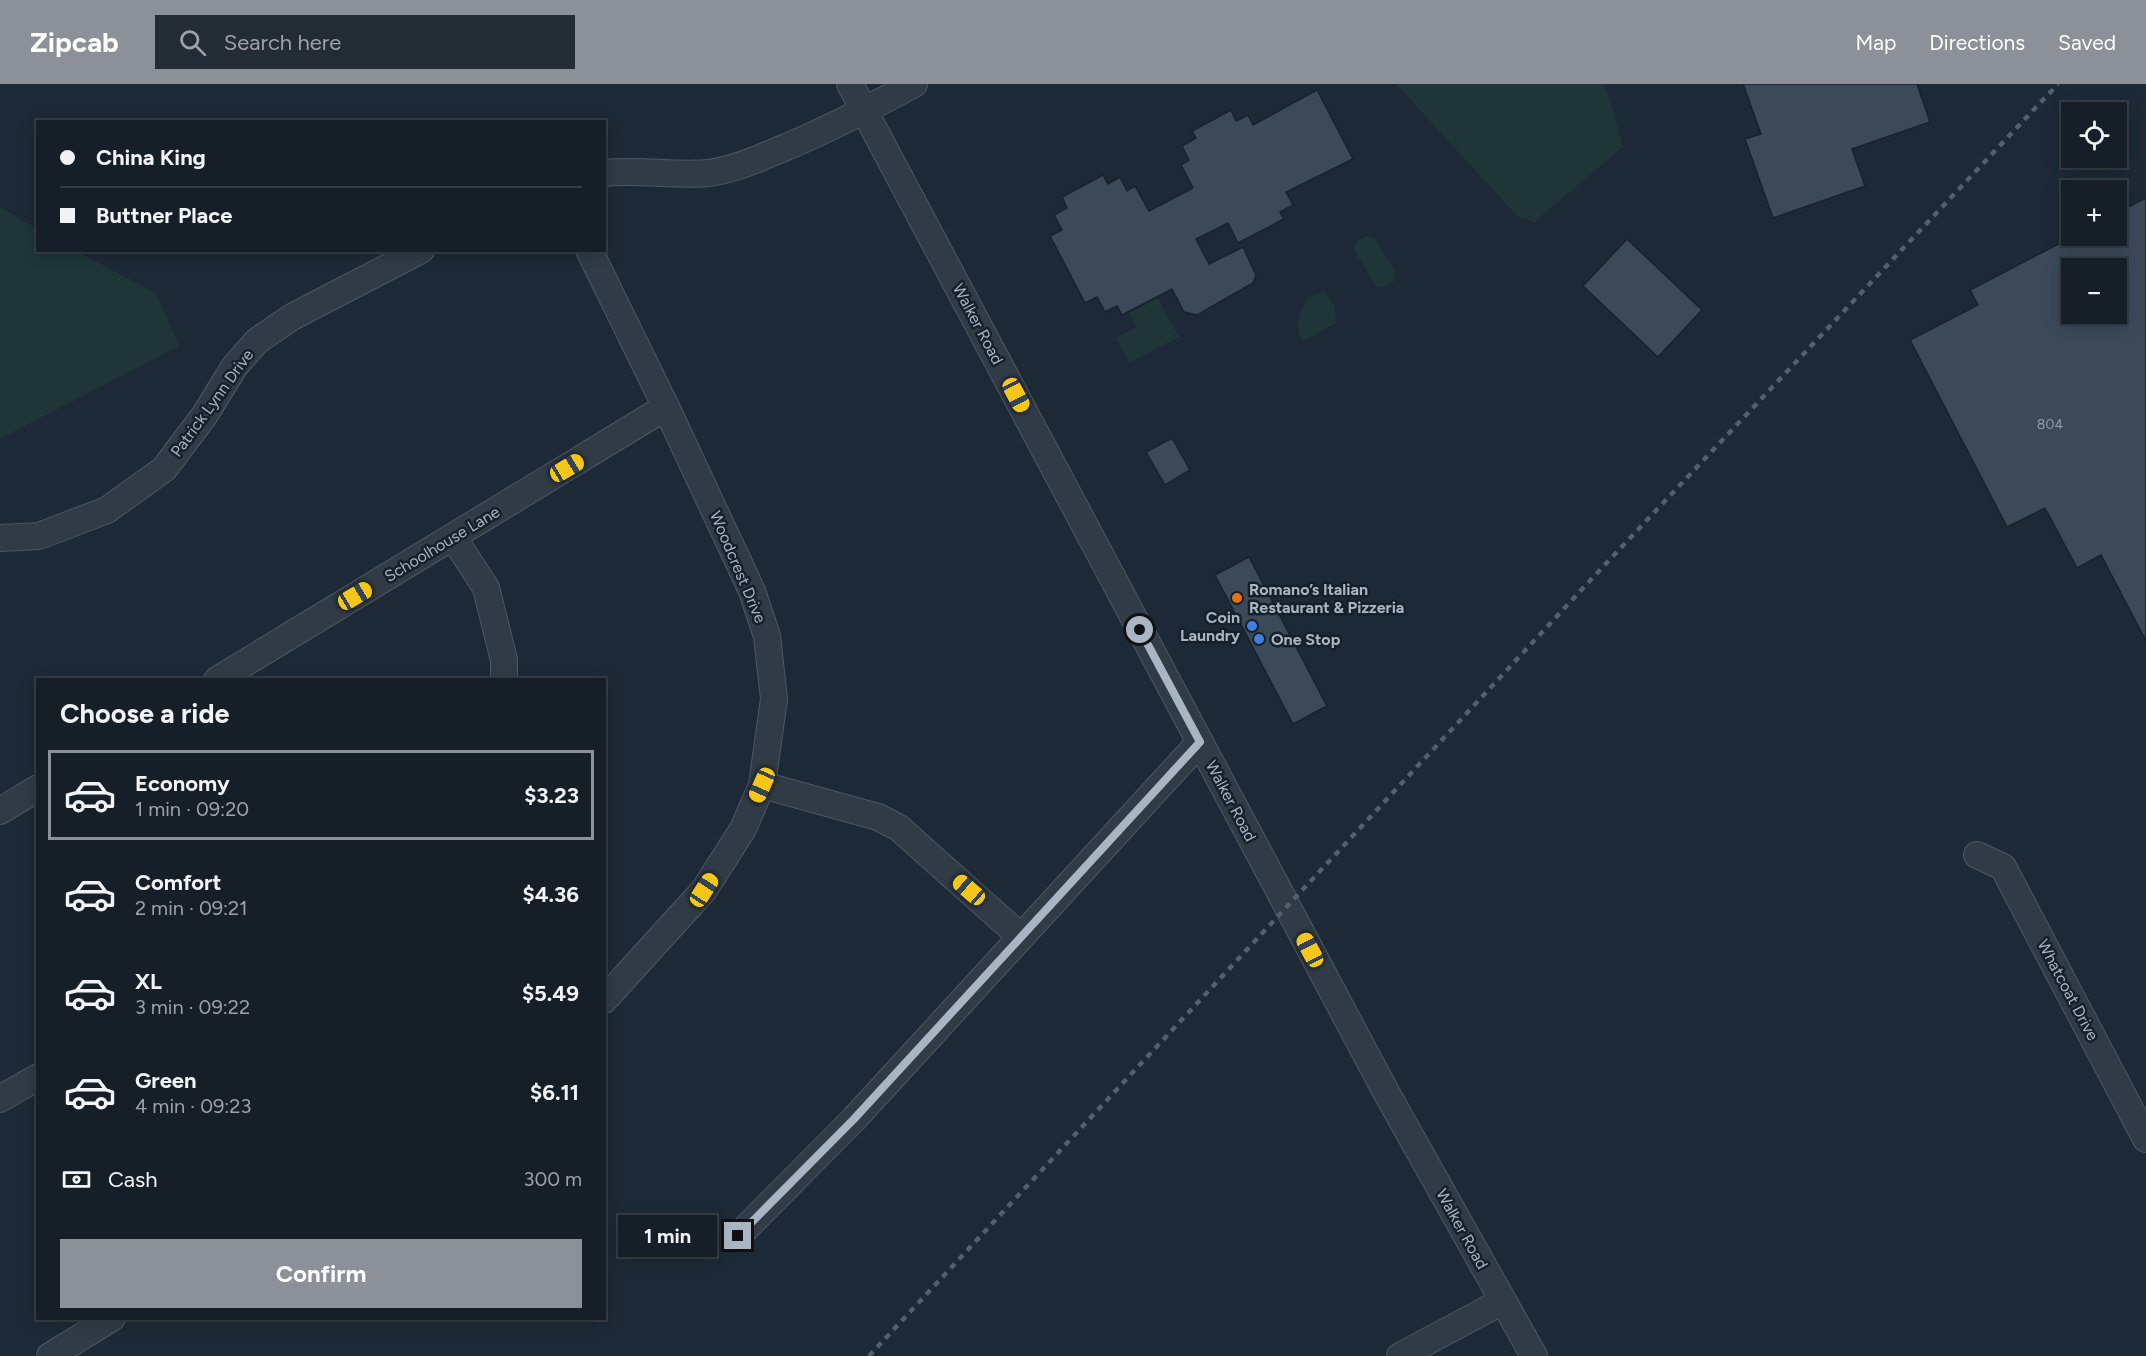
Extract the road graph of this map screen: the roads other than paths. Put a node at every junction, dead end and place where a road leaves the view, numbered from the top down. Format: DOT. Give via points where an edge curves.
graph roads {
  1 [pos="850,84"];
  2 [pos="914,84"];
  3 [pos="864,111"];
  4 [pos="606,173"];
  5 [pos="417,252"];
  6 [pos="590,252"];
  7 [pos="666,407"];
  8 [pos="453,537"];
  9 [pos="0,538"];
  10 [pos="220,678"];
  11 [pos="504,678"];
  12 [pos="1200,742"];
  13 [pos="762,785"];
  14 [pos="36,789"];
  15 [pos="0,811"];
  16 [pos="1977,855"];
  17 [pos="1020,936"];
  18 [pos="606,998"];
  19 [pos="36,1078"];
  20 [pos="0,1099"];
  21 [pos="2146,1139"];
  22 [pos="738,1236"];
  23 [pos="1503,1301"];
  24 [pos="109,1320"];
  25 [pos="50,1356"];
  26 [pos="1400,1356"];
  27 [pos="1534,1356"];
  1 -- 3 [label="street, Walker Road"];
  2 -- 3 [label="street"];
  3 -- 4 [label="street" via="760,158 711,173"];
  3 -- 12 [label="street, Walker Road"];
  5 -- 9 [label="street, Patrick Lynn Drive" via="292,317 257,341 235,366 164,469 107,510 39,536"];
  6 -- 7 [label="street, Woodcrest Drive"];
  7 -- 8 [label="street, Schoolhouse Lane"];
  7 -- 13 [label="street, Woodcrest Drive" via="752,591 767,636 774,699"];
  8 -- 10 [label="street, Schoolhouse Lane"];
  8 -- 11 [label="street" via="486,588 504,660"];
  12 -- 17 [label="street"];
  12 -- 23 [label="street, Walker Road" via="1386,1092"];
  13 -- 17 [label="street" via="878,818 898,828"];
  13 -- 18 [label="street, Woodcrest Drive" via="743,830 704,890"];
  14 -- 15 [label="street"];
  16 -- 21 [label="street, Whatcoat Drive" via="2003,867"];
  17 -- 22 [label="street" via="854,1119"];
  19 -- 20 [label="street"];
  23 -- 26 [label="street"];
  23 -- 27 [label="street, Walker Road"];
  24 -- 25 [label="street"];
}
